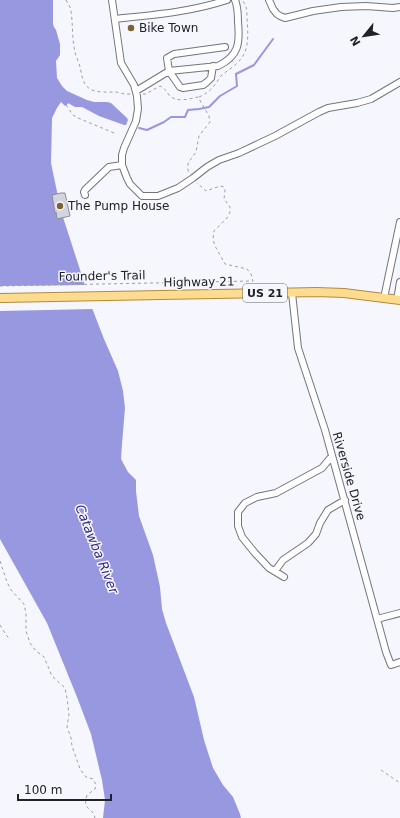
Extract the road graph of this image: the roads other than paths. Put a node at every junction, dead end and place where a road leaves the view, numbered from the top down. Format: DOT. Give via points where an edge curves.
graph roads {
  1 [pos="112,0"];
  2 [pos="228,0"];
  3 [pos="235,0"];
  4 [pos="269,0"];
  5 [pos="400,7"];
  6 [pos="115,19"];
  7 [pos="226,47"];
  8 [pos="213,66"];
  9 [pos="169,71"];
  10 [pos="400,82"];
  11 [pos="136,92"];
  12 [pos="122,165"];
  13 [pos="85,195"];
  14 [pos="400,222"];
  15 [pos="400,282"];
  16 [pos="292,293"];
  17 [pos="0,298"];
  18 [pos="384,298"];
  19 [pos="399,300"];
  20 [pos="332,456"];
  21 [pos="345,500"];
  22 [pos="275,572"];
  23 [pos="284,577"];
  24 [pos="400,613"];
  25 [pos="377,619"];
  26 [pos="400,662"];
  1 -- 6 [label="street"];
  2 -- 6 [label="street" via="178,12"];
  3 -- 8 [label="street" via="239,34 236,51 224,63"];
  4 -- 5 [label="street" via="277,14 285,18 341,7"];
  6 -- 11 [label="street" via="121,63"];
  7 -- 9 [label="street" via="170,55 167,58"];
  8 -- 9 [label="street"];
  8 -- 9 [label="street" via="211,78 203,85 183,88"];
  9 -- 11 [label="street"];
  10 -- 12 [label="street" via="371,99 319,112 275,136 219,160 178,188 158,196 142,196 130,184"];
  11 -- 12 [label="street" via="138,113 124,148"];
  12 -- 13 [label="street" via="106,169 85,190"];
  14 -- 18 [label="street"];
  15 -- 19 [label="street"];
  16 -- 17 [label="main road, Highway 21 / US 21"];
  16 -- 18 [label="main road, Highway 21 / US 21" via="331,292"];
  16 -- 20 [label="street, Riverside Drive" via="298,348"];
  18 -- 19 [label="main road, Highway 21 / US 21"];
  20 -- 21 [label="street, Riverside Drive"];
  20 -- 22 [label="street" via="322,468 276,492 256,497 245,503 238,512 238,526 242,537"];
  21 -- 22 [label="street" via="328,510 316,534 308,543 283,560"];
  21 -- 25 [label="street, Riverside Drive"];
  22 -- 23 [label="street"];
  24 -- 25 [label="street"];
  25 -- 26 [label="street, Riverside Drive" via="391,665"];
}
